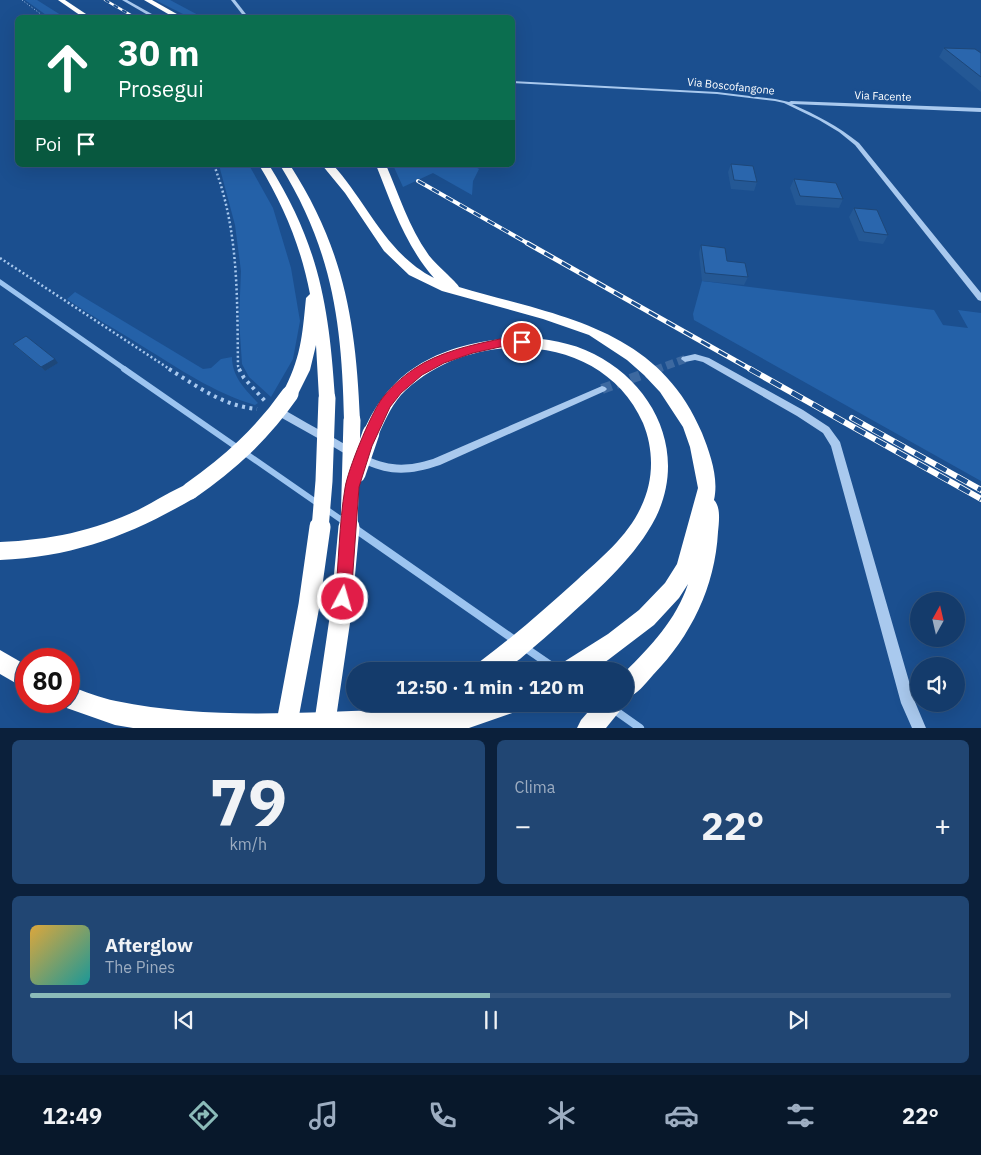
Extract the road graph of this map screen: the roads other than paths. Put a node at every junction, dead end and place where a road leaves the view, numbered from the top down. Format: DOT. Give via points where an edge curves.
graph roads {
  1 [pos="61,0"];
  2 [pos="124,0"];
  3 [pos="147,0"];
  4 [pos="233,0"];
  5 [pos="84,15"];
  6 [pos="152,15"];
  7 [pos="175,15"];
  8 [pos="245,15"];
  9 [pos="515,82"];
  10 [pos="785,102"];
  11 [pos="981,110"];
  12 [pos="265,167"];
  13 [pos="286,167"];
  14 [pos="328,167"];
  15 [pos="382,167"];
  16 [pos="314,279"];
  17 [pos="981,298"];
  18 [pos="483,299"];
  19 [pos="685,359"];
  20 [pos="602,389"];
  21 [pos="270,406"];
  22 [pos="352,487"];
  23 [pos="707,487"];
  24 [pos="0,551"];
  25 [pos="0,660"];
  26 [pos="497,662"];
  27 [pos="584,662"];
  28 [pos="15,670"];
  29 [pos="634,678"];
  30 [pos="80,702"];
  31 [pos="408,712"];
  32 [pos="481,712"];
  33 [pos="604,712"];
  34 [pos="348,725"];
  35 [pos="286,728"];
  36 [pos="324,728"];
  37 [pos="589,728"];
  38 [pos="918,728"];
  1 -- 5 [label="highway"];
  2 -- 6 [label="street"];
  3 -- 7 [label="highway"];
  4 -- 8 [label="street"];
  9 -- 10 [label="street, Via Boscofangone" via="746,95"];
  10 -- 11 [label="street, Via Facente"];
  10 -- 17 [label="street, Via Boscofangone" via="834,127 857,144"];
  12 -- 16 [label="highway" via="293,217"];
  13 -- 22 [label="highway, bridge" via="313,212 330,254 338,286 346,336 352,420"];
  14 -- 18 [label="highway" via="403,264 430,282"];
  15 -- 18 [label="highway" via="417,250 451,285"];
  16 -- 24 [label="highway, bridge" via="309,345 302,370 272,421 228,466 159,510 120,528 66,544 28,551"];
  16 -- 35 [label="highway, bridge" via="321,308 327,398 324,484 308,612"];
  18 -- 23 [label="highway" via="578,326 613,343 642,366 670,393 686,416 701,453"];
  19 -- 38 [label="street" via="706,360 826,430 836,445 908,703"];
  20 -- 21 [label="street" via="417,469 385,468 370,463"];
  22 -- 26 [label="highway, bridge" via="371,433 385,404 397,390 418,372 471,349 500,343 546,344 564,348 605,368 624,381 640,400 652,420 662,464 650,510 622,550 603,570"];
  22 -- 36 [label="highway, bridge" via="342,614"];
  23 -- 27 [label="highway" via="693,548 681,577 646,616 617,641"];
  23 -- 29 [label="highway" via="709,529 704,563 690,608 672,638"];
  25 -- 28 [label="highway"];
  30 -- 34 [label="highway" via="115,713 181,723"];
  31 -- 34 [label="highway"];
  32 -- 34 [label="highway" via="426,721"];
  33 -- 37 [label="highway"];
}
